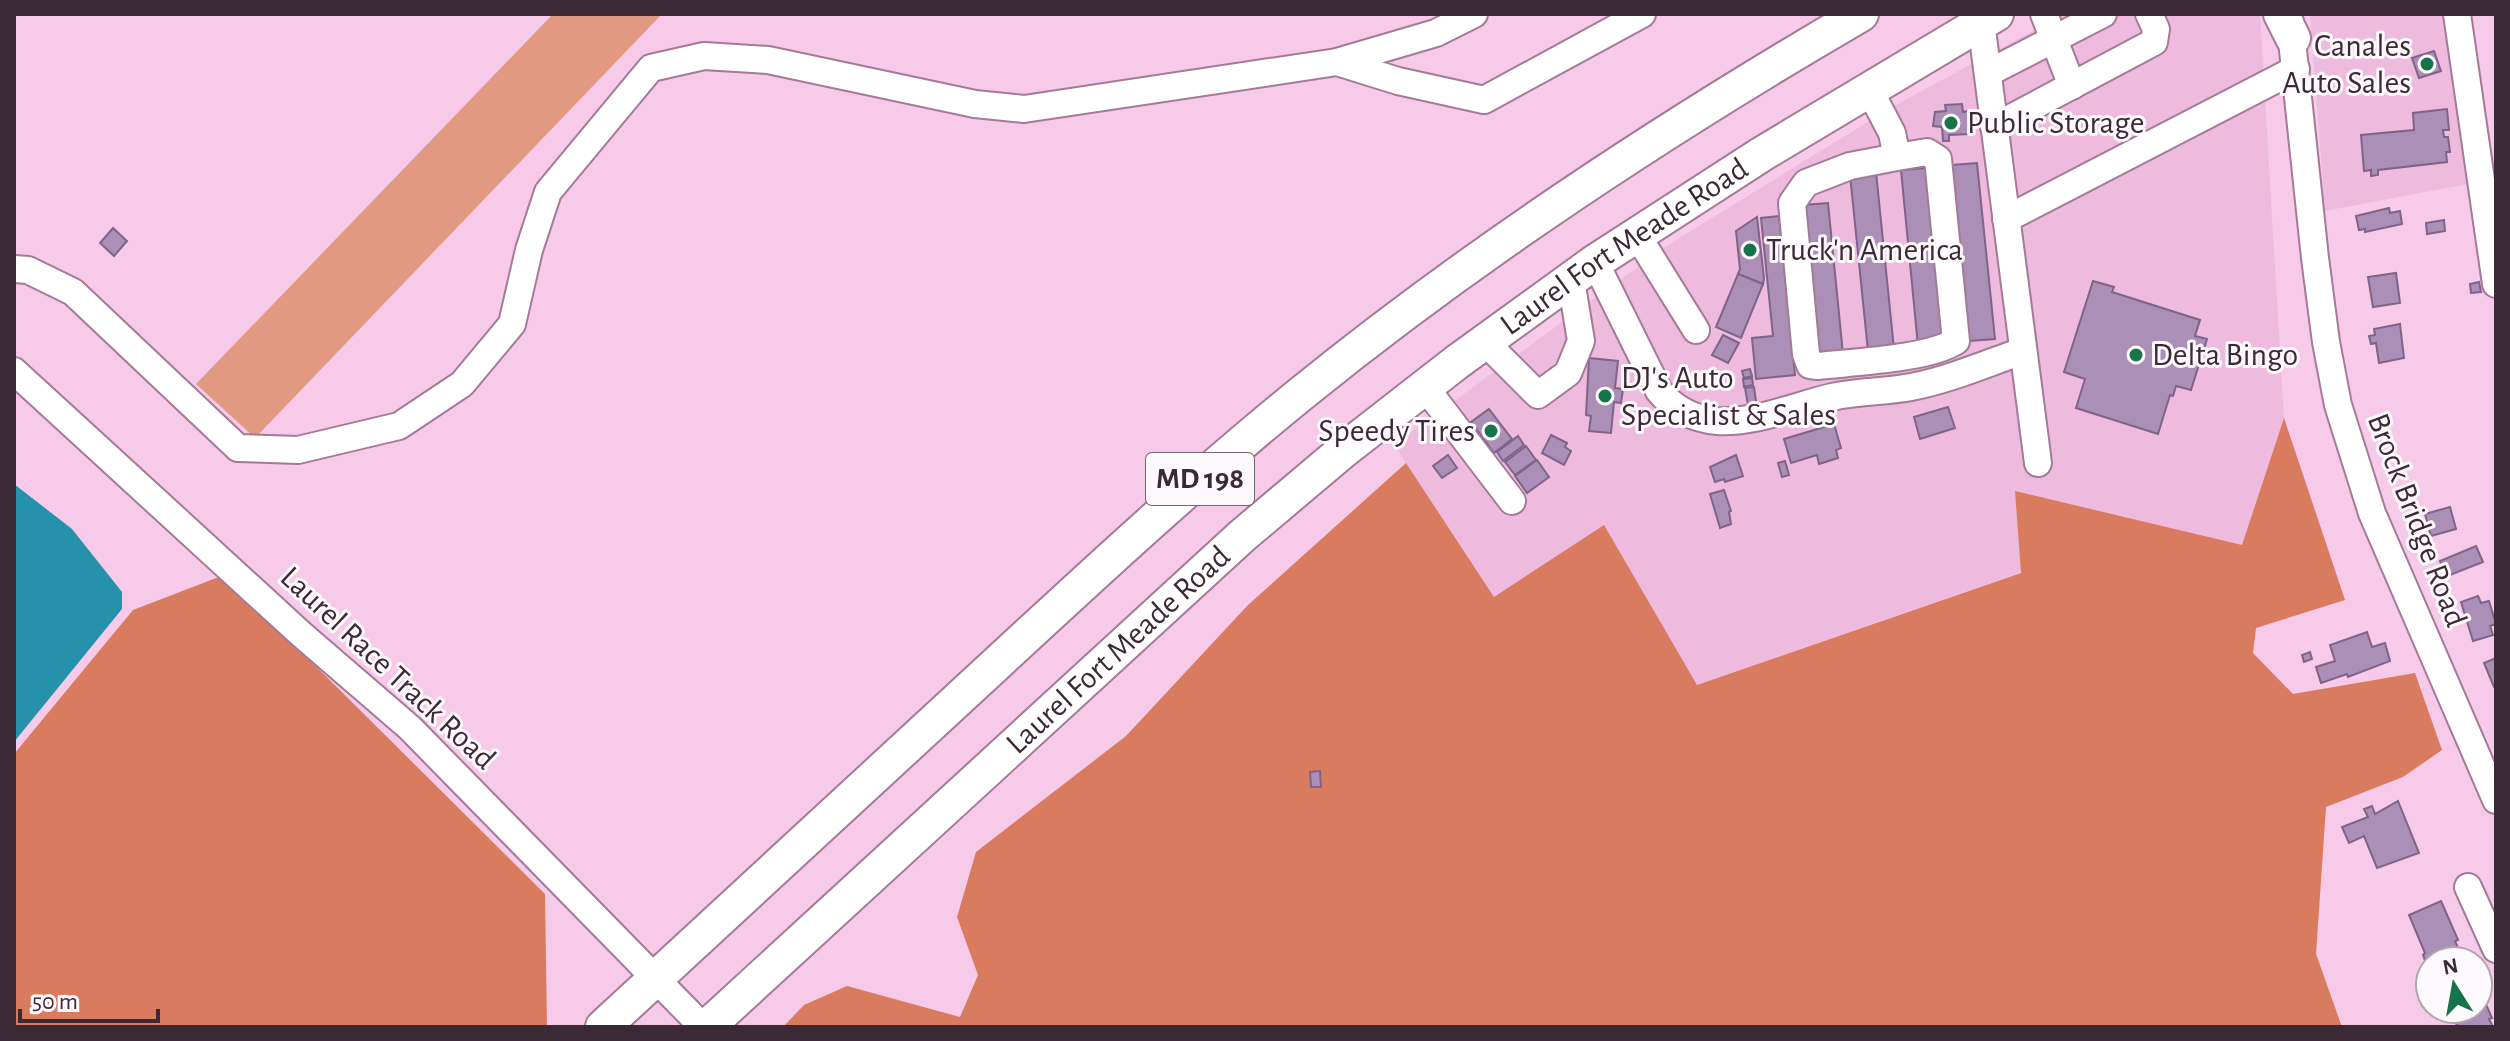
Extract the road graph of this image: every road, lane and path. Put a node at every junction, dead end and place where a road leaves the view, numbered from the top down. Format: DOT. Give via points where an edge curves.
graph roads {
  1 [pos="1474,14"];
  2 [pos="1642,14"];
  3 [pos="1861,14"];
  4 [pos="2044,14"];
  5 [pos="2103,14"];
  6 [pos="2149,14"];
  7 [pos="2457,14"];
  8 [pos="1989,18"];
  9 [pos="2290,34"];
  10 [pos="2054,39"];
  11 [pos="1337,62"];
  12 [pos="1988,73"];
  13 [pos="2072,86"];
  14 [pos="1870,91"];
  15 [pos="1994,127"];
  16 [pos="1897,157"];
  17 [pos="2006,219"];
  18 [pos="1637,235"];
  19 [pos="14,269"];
  20 [pos="1583,271"];
  21 [pos="2496,284"];
  22 [pos="1696,330"];
  23 [pos="1485,342"];
  24 [pos="2023,351"];
  25 [pos="14,371"];
  26 [pos="1425,387"];
  27 [pos="2038,463"];
  28 [pos="1512,501"];
  29 [pos="2496,800"];
  30 [pos="2468,887"];
  31 [pos="2496,949"];
  32 [pos="656,978"];
  33 [pos="603,1027"];
  34 [pos="705,1027"];
  1 -- 11 [label="street" via="1436,33"];
  2 -- 11 [label="street" via="1484,100"];
  3 -- 32 [label="main road, MD 198" via="1729,91 1562,201 1304,391 1054,611"];
  4 -- 10 [label="street"];
  5 -- 10 [label="street"];
  6 -- 13 [label="street" via="2156,29 2154,42"];
  7 -- 21 [label="street"];
  8 -- 12 [label="street"];
  8 -- 14 [label="main road, Laurel Fort Meade Road / MD 198"];
  9 -- 17 [label="street"];
  9 -- 29 [label="street, Brock Bridge Road" via="2338,405 2372,513"];
  10 -- 12 [label="street"];
  10 -- 13 [label="street"];
  11 -- 19 [label="street" via="1024,109 975,104 768,60 704,56 651,68 548,192 512,324 462,384 399,426 298,450 238,448 73,292 28,270"];
  12 -- 15 [label="street"];
  13 -- 15 [label="street"];
  14 -- 16 [label="street" via="1892,133"];
  14 -- 18 [label="main road, Laurel Fort Meade Road / MD 198"];
  15 -- 17 [label="street"];
  16 -- 16 [label="street" via="1850,166 1806,183 1792,203 1810,365 1885,358 1945,348 1956,341 1938,159 1927,152"];
  17 -- 24 [label="street"];
  18 -- 20 [label="main road, Laurel Fort Meade Road / MD 198"];
  18 -- 22 [label="street"];
  20 -- 23 [label="main road, Laurel Fort Meade Road / MD 198"];
  20 -- 23 [label="street" via="1581,341 1568,373 1538,395"];
  20 -- 24 [label="street" via="1671,406 1717,421 1787,411 1856,392 1914,387"];
  23 -- 26 [label="main road, Laurel Fort Meade Road / MD 198"];
  24 -- 27 [label="street"];
  25 -- 32 [label="street, Laurel Race Track Road" via="410,728"];
  26 -- 28 [label="street"];
  26 -- 34 [label="main road, Laurel Fort Meade Road / MD 198" via="1242,536"];
  30 -- 31 [label="street"];
  32 -- 33 [label="main road, MD 198"];
  32 -- 34 [label="street, Laurel Race Track Road"];
}
